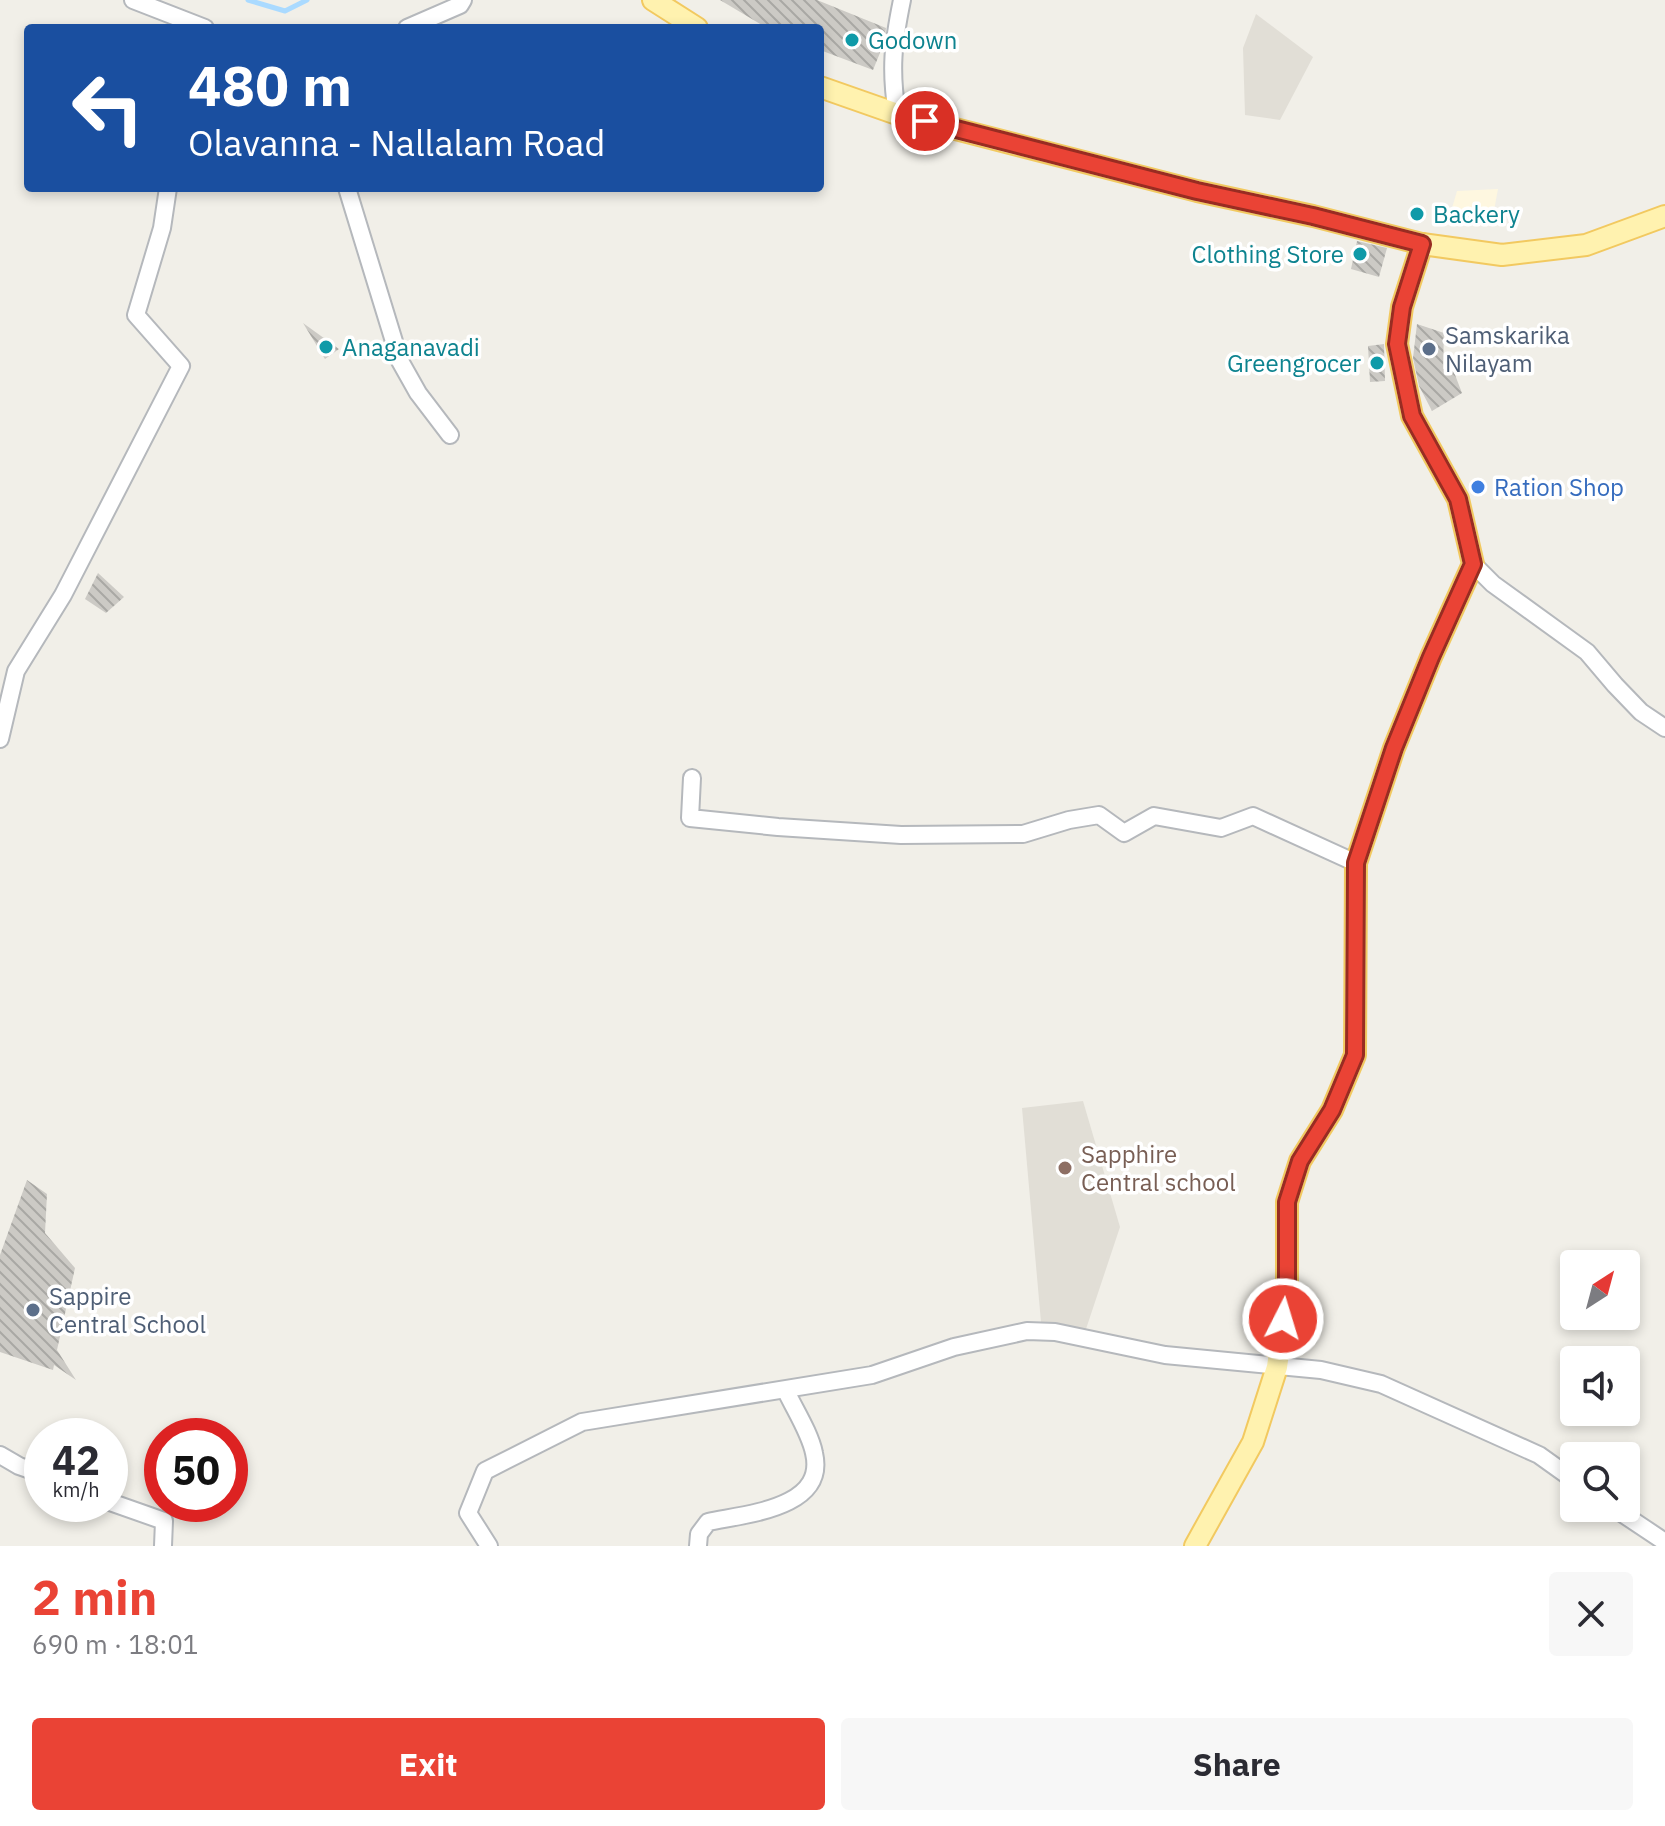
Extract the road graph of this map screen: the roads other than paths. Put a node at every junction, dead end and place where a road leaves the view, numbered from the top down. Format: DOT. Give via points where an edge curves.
graph roads {
  1 [pos="133,0"];
  2 [pos="463,0"];
  3 [pos="653,0"];
  4 [pos="902,0"];
  5 [pos="195,24"];
  6 [pos="416,24"];
  7 [pos="691,24"];
  8 [pos="824,88"];
  9 [pos="897,114"];
  10 [pos="167,192"];
  11 [pos="348,192"];
  12 [pos="1665,216"];
  13 [pos="1422,244"];
  14 [pos="450,435"];
  15 [pos="1473,564"];
  16 [pos="1665,728"];
  17 [pos="0,739"];
  18 [pos="692,778"];
  19 [pos="1356,863"];
  20 [pos="1277,1367"];
  21 [pos="786,1391"];
  22 [pos="0,1455"];
  23 [pos="24,1468"];
  24 [pos="1560,1470"];
  25 [pos="128,1508"];
  26 [pos="1635,1522"];
  27 [pos="1665,1542"];
  28 [pos="163,1546"];
  29 [pos="489,1546"];
  30 [pos="698,1546"];
  31 [pos="1195,1546"];
  1 -- 5 [label="street"];
  2 -- 6 [label="street"];
  3 -- 7 [label="main road"];
  4 -- 9 [label="street" via="891,76"];
  8 -- 9 [label="main road"];
  9 -- 13 [label="main road"];
  10 -- 17 [label="street" via="136,315 181,366 63,595 16,671"];
  11 -- 14 [label="street" via="400,361"];
  12 -- 13 [label="main road" via="1586,245 1502,255"];
  13 -- 15 [label="main road" via="1402,307 1397,344 1412,416 1458,499"];
  15 -- 16 [label="street" via="1587,652 1641,712"];
  15 -- 19 [label="main road" via="1394,748"];
  18 -- 19 [label="street" via="690,818 917,835 1023,834 1099,815 1124,833 1154,816 1221,828 1253,816"];
  19 -- 20 [label="main road" via="1355,1055 1332,1110 1300,1161 1287,1202 1287,1296"];
  20 -- 21 [label="street" via="1165,1355 1027,1331 954,1347 872,1375"];
  20 -- 24 [label="street" via="1321,1370 1381,1384 1539,1455"];
  20 -- 31 [label="main road" via="1253,1442"];
  21 -- 29 [label="street" via="582,1422 485,1471 468,1513"];
  21 -- 30 [label="street" via="814,1453 815,1472 808,1488 783,1506 708,1522"];
  22 -- 23 [label="street"];
  25 -- 28 [label="street" via="164,1521"];
  26 -- 27 [label="street"];
}
